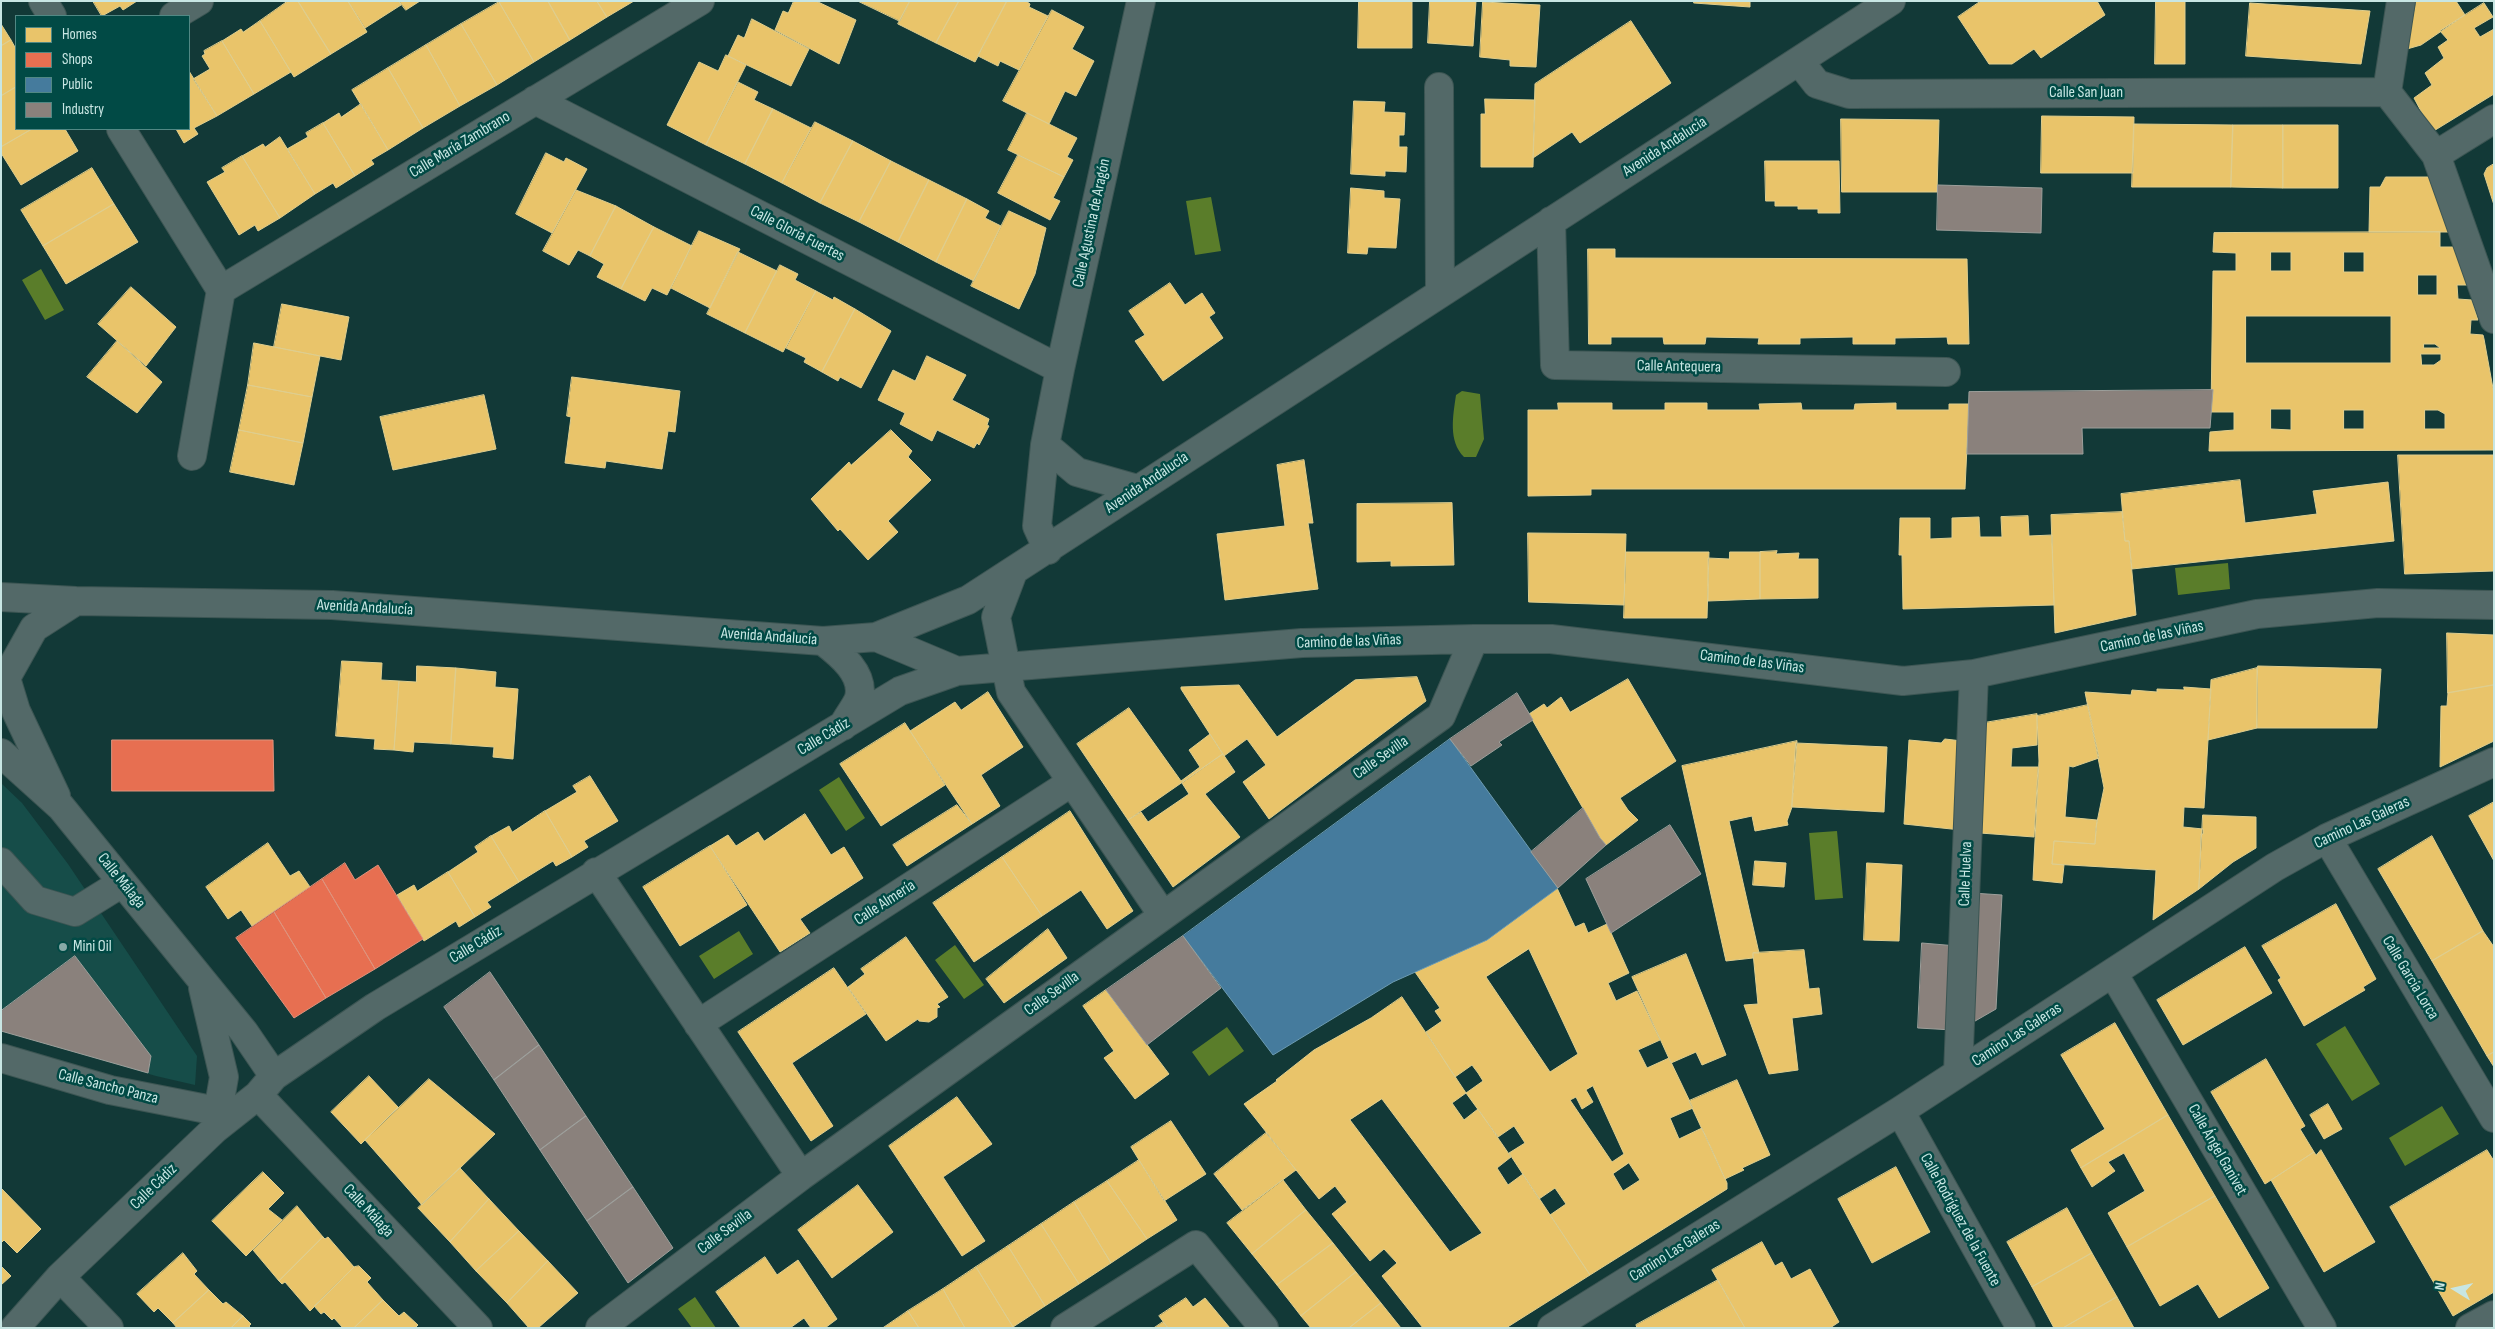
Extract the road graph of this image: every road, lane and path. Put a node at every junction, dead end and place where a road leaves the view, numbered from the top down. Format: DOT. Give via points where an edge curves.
graph roads {
  1 [pos="43,1"];
  2 [pos="199,1"];
  3 [pos="700,1"];
  4 [pos="1141,1"];
  5 [pos="1891,1"];
  6 [pos="2401,1"];
  7 [pos="51,15"];
  8 [pos="176,15"];
  9 [pos="1799,61"];
  10 [pos="1439,87"];
  11 [pos="2387,92"];
  12 [pos="535,100"];
  13 [pos="2494,119"];
  14 [pos="122,130"];
  15 [pos="2436,155"];
  16 [pos="1551,221"];
  17 [pos="221,290"];
  18 [pos="1440,293"];
  19 [pos="2494,319"];
  20 [pos="1060,368"];
  21 [pos="1946,372"];
  22 [pos="1045,445"];
  23 [pos="192,456"];
  24 [pos="1137,489"];
  25 [pos="1048,550"];
  26 [pos="1014,572"];
  27 [pos="1,597"];
  28 [pos="76,601"];
  29 [pos="2494,605"];
  30 [pos="876,637"];
  31 [pos="1474,639"];
  32 [pos="823,641"];
  33 [pos="1005,667"];
  34 [pos="4,668"];
  35 [pos="957,671"];
  36 [pos="1974,674"];
  37 [pos="842,727"];
  38 [pos="1,753"];
  39 [pos="2494,762"];
  40 [pos="1072,782"];
  41 [pos="61,807"];
  42 [pos="2327,838"];
  43 [pos="1,862"];
  44 [pos="596,872"];
  45 [pos="122,883"];
  46 [pos="1162,914"];
  47 [pos="2113,973"];
  48 [pos="201,979"];
  49 [pos="698,1024"];
  50 [pos="1,1058"];
  51 [pos="1958,1073"];
  52 [pos="266,1085"];
  53 [pos="1900,1112"];
  54 [pos="2494,1118"];
  55 [pos="216,1120"];
  56 [pos="801,1176"];
  57 [pos="60,1277"];
  58 [pos="2494,1314"];
  59 [pos="609,1325"];
  60 [pos="15,1328"];
  61 [pos="109,1328"];
  62 [pos="478,1328"];
  63 [pos="1065,1328"];
  64 [pos="1264,1328"];
  65 [pos="1552,1328"];
  66 [pos="2021,1328"];
  67 [pos="2322,1328"];
  68 [pos="2470,1328"];
  1 -- 7 [label="street"];
  2 -- 8 [label="street"];
  3 -- 12 [label="street, Calle María Zambrano"];
  4 -- 20 [label="street, Calle Agustina de Aragón"];
  5 -- 9 [label="street, Avenida Andalucía"];
  6 -- 11 [label="street"];
  9 -- 11 [label="street, Calle San Juan" via="1817,84 1849,94"];
  9 -- 16 [label="street, Avenida Andalucía"];
  10 -- 18 [label="street"];
  11 -- 15 [label="street"];
  12 -- 17 [label="street, Calle María Zambrano"];
  12 -- 20 [label="street, Calle Gloria Fuertes"];
  13 -- 15 [label="street"];
  14 -- 17 [label="street"];
  15 -- 19 [label="street"];
  16 -- 18 [label="street, Avenida Andalucía"];
  16 -- 21 [label="street, Calle Antequera" via="1555,365"];
  17 -- 23 [label="street"];
  18 -- 24 [label="street, Avenida Andalucía"];
  20 -- 22 [label="street, Calle Agustina de Aragón"];
  22 -- 24 [label="street" via="1077,472"];
  22 -- 25 [label="street, Calle Agustina de Aragón" via="1037,526"];
  24 -- 25 [label="street, Avenida Andalucía"];
  25 -- 26 [label="street, Avenida Andalucía"];
  26 -- 30 [label="street, Avenida Andalucía" via="968,600"];
  26 -- 33 [label="street" via="996,617"];
  27 -- 28 [label="street, Avenida Andalucía"];
  28 -- 32 [label="street, Avenida Andalucía" via="332,605"];
  28 -- 34 [label="street, Calle Málaga" via="34,628"];
  29 -- 36 [label="street, Camino de las Viñas" via="2378,603 2257,614"];
  30 -- 32 [label="street, Avenida Andalucía"];
  30 -- 35 [label="street"];
  31 -- 33 [label="street, Camino de las Viñas" via="1302,643"];
  31 -- 36 [label="street, Camino de las Viñas" via="1551,639 1903,681"];
  31 -- 46 [label="street, Calle Sevilla" via="1441,716"];
  32 -- 37 [label="street" via="842,655 859,682 859,699"];
  33 -- 35 [label="street, Calle Cádiz"];
  33 -- 40 [label="street" via="1011,692"];
  34 -- 41 [label="street, Calle Málaga" via="16,711"];
  35 -- 37 [label="street, Calle Cádiz" via="900,691"];
  36 -- 51 [label="street, Calle Huelva"];
  37 -- 44 [label="street, Calle Cádiz"];
  38 -- 41 [label="street, Calle Málaga"];
  39 -- 42 [label="street, Camino Las Galeras"];
  40 -- 46 [label="street"];
  40 -- 49 [label="street, Calle Almería"];
  41 -- 45 [label="street, Calle Málaga"];
  42 -- 47 [label="street, Camino Las Galeras"];
  42 -- 54 [label="street, Calle García Lorca"];
  43 -- 45 [label="street" via="34,900 75,912"];
  44 -- 49 [label="street"];
  44 -- 52 [label="street, Calle Cádiz" via="375,1007"];
  45 -- 48 [label="street, Calle Málaga"];
  46 -- 56 [label="street, Calle Sevilla"];
  47 -- 51 [label="street, Camino Las Galeras"];
  47 -- 67 [label="street, Calle Ángel Ganivet"];
  48 -- 52 [label="street, Calle Málaga" via="244,1032"];
  48 -- 55 [label="street, Calle Málaga" via="224,1077"];
  49 -- 56 [label="street"];
  50 -- 55 [label="street, Calle Sancho Panza"];
  51 -- 53 [label="street, Camino Las Galeras"];
  52 -- 55 [label="street, Calle Cádiz"];
  52 -- 62 [label="street, Calle Málaga"];
  53 -- 65 [label="street, Camino Las Galeras"];
  53 -- 66 [label="street, Calle Rodríguez de la Fuente"];
  55 -- 57 [label="street, Calle Cádiz"];
  56 -- 59 [label="street, Calle Sevilla"];
  57 -- 60 [label="street, Calle Cádiz"];
  57 -- 61 [label="street"];
  58 -- 68 [label="street"];
  63 -- 64 [label="street" via="1196,1245"];
}
